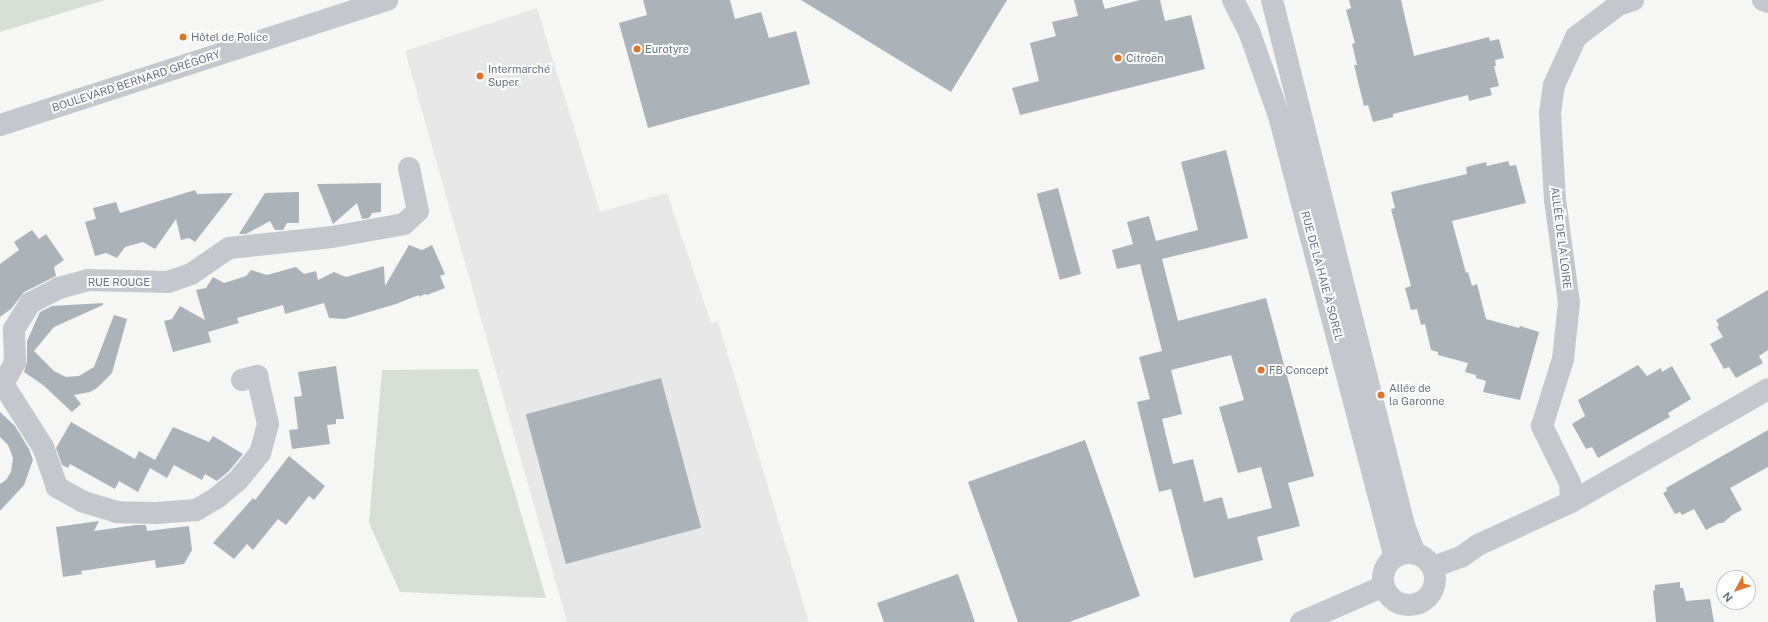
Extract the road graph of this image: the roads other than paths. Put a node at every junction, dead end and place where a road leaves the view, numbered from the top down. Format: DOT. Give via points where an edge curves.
graph roads {
  1 [pos="387,0"];
  2 [pos="1233,0"];
  3 [pos="1272,0"];
  4 [pos="1633,0"];
  5 [pos="1763,0"];
  6 [pos="1768,2"];
  7 [pos="0,125"];
  8 [pos="409,168"];
  9 [pos="242,380"];
  10 [pos="2,385"];
  11 [pos="1768,389"];
  12 [pos="1571,502"];
  13 [pos="1405,555"];
  14 [pos="1433,567"];
  15 [pos="1384,586"];
  16 [pos="1418,614"];
  17 [pos="1301,622"];
  1 -- 7 [label="street, BOULEVARD BERNARD GRÉGORY"];
  2 -- 13 [label="street, RUE DE LA HAIE À SOREL" via="1250,34 1279,116"];
  3 -- 13 [label="street, RUE DE LA HAIE À SOREL" via="1404,525"];
  4 -- 12 [label="street, ALLÉE DE LA LOIRE" via="1618,5 1576,37 1554,85 1550,113 1555,200 1569,303 1563,359 1542,426 1570,483"];
  5 -- 6 [label="street"];
  8 -- 10 [label="street, RUE ROUGE" via="418,211 404,224 332,237 229,248 191,274 168,282 88,280 53,291 30,303 14,329 15,362"];
  9 -- 10 [label="street, RUE ROUGE" via="257,376 268,424 260,453 238,480 218,497 196,510 156,513 117,512 82,501 57,487 43,448"];
  11 -- 12 [label="street"];
  12 -- 14 [label="street" via="1478,545 1461,557"];
  13 -- 14 [label="street" via="1427,560"];
  13 -- 15 [label="street" via="1388,563 1384,571"];
  14 -- 16 [label="street" via="1435,587"];
  15 -- 16 [label="street" via="1394,601"];
  15 -- 17 [label="street"];
}
